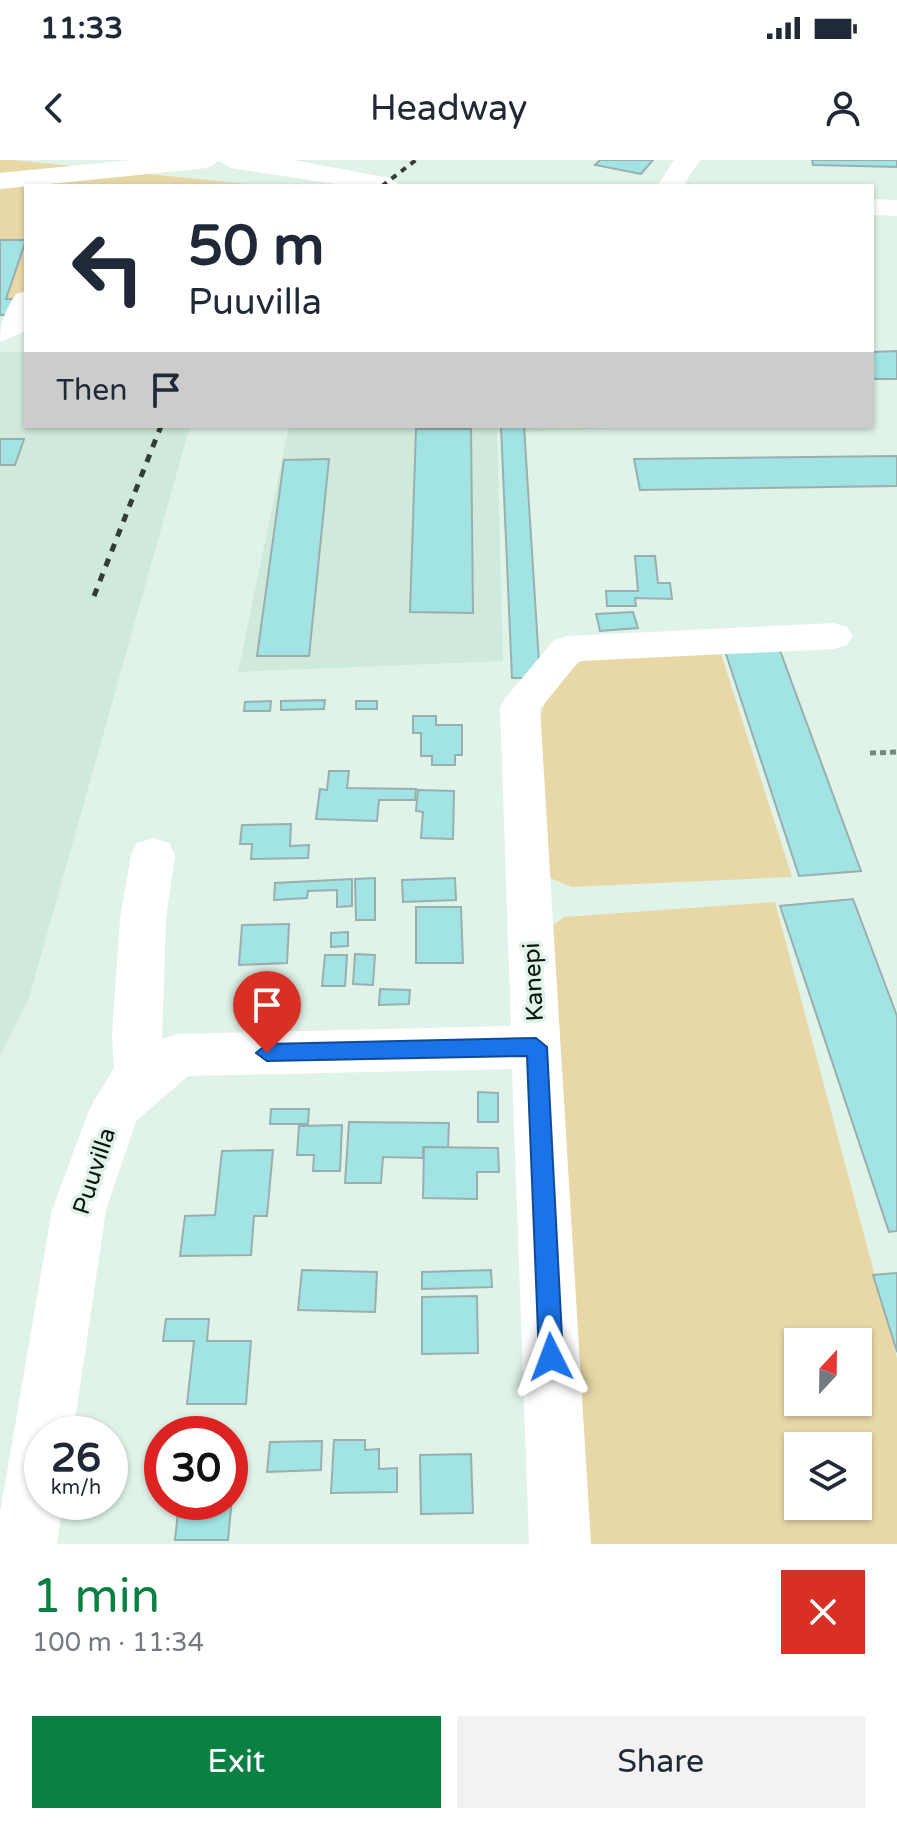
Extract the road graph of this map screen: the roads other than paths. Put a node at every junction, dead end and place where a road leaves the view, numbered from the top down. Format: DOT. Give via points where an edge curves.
graph roads {
  1 [pos="207,160"];
  2 [pos="231,160"];
  3 [pos="687,160"];
  4 [pos="31,169"];
  5 [pos="362,169"];
  6 [pos="0,181"];
  7 [pos="386,184"];
  8 [pos="671,184"];
  9 [pos="874,207"];
  10 [pos="897,208"];
  11 [pos="24,304"];
  12 [pos="0,333"];
  13 [pos="834,636"];
  14 [pos="153,855"];
  15 [pos="536,1047"];
  16 [pos="125,1099"];
  17 [pos="46,1416"];
  18 [pos="30,1520"];
  19 [pos="26,1544"];
  20 [pos="560,1544"];
  1 -- 4 [label="street"];
  2 -- 5 [label="street"];
  3 -- 8 [label="street"];
  4 -- 6 [label="street"];
  5 -- 7 [label="street"];
  9 -- 10 [label="street"];
  11 -- 12 [label="street" via="13,328"];
  13 -- 15 [label="street, Kanepi" via="568,649 520,707"];
  14 -- 16 [label="street" via="136,1035 143,1051"];
  15 -- 16 [label="street, Puuvilla" via="177,1055"];
  15 -- 20 [label="street, Kanepi"];
  16 -- 17 [label="street, Puuvilla" via="115,1108 79,1210"];
  18 -- 19 [label="street"];
}
